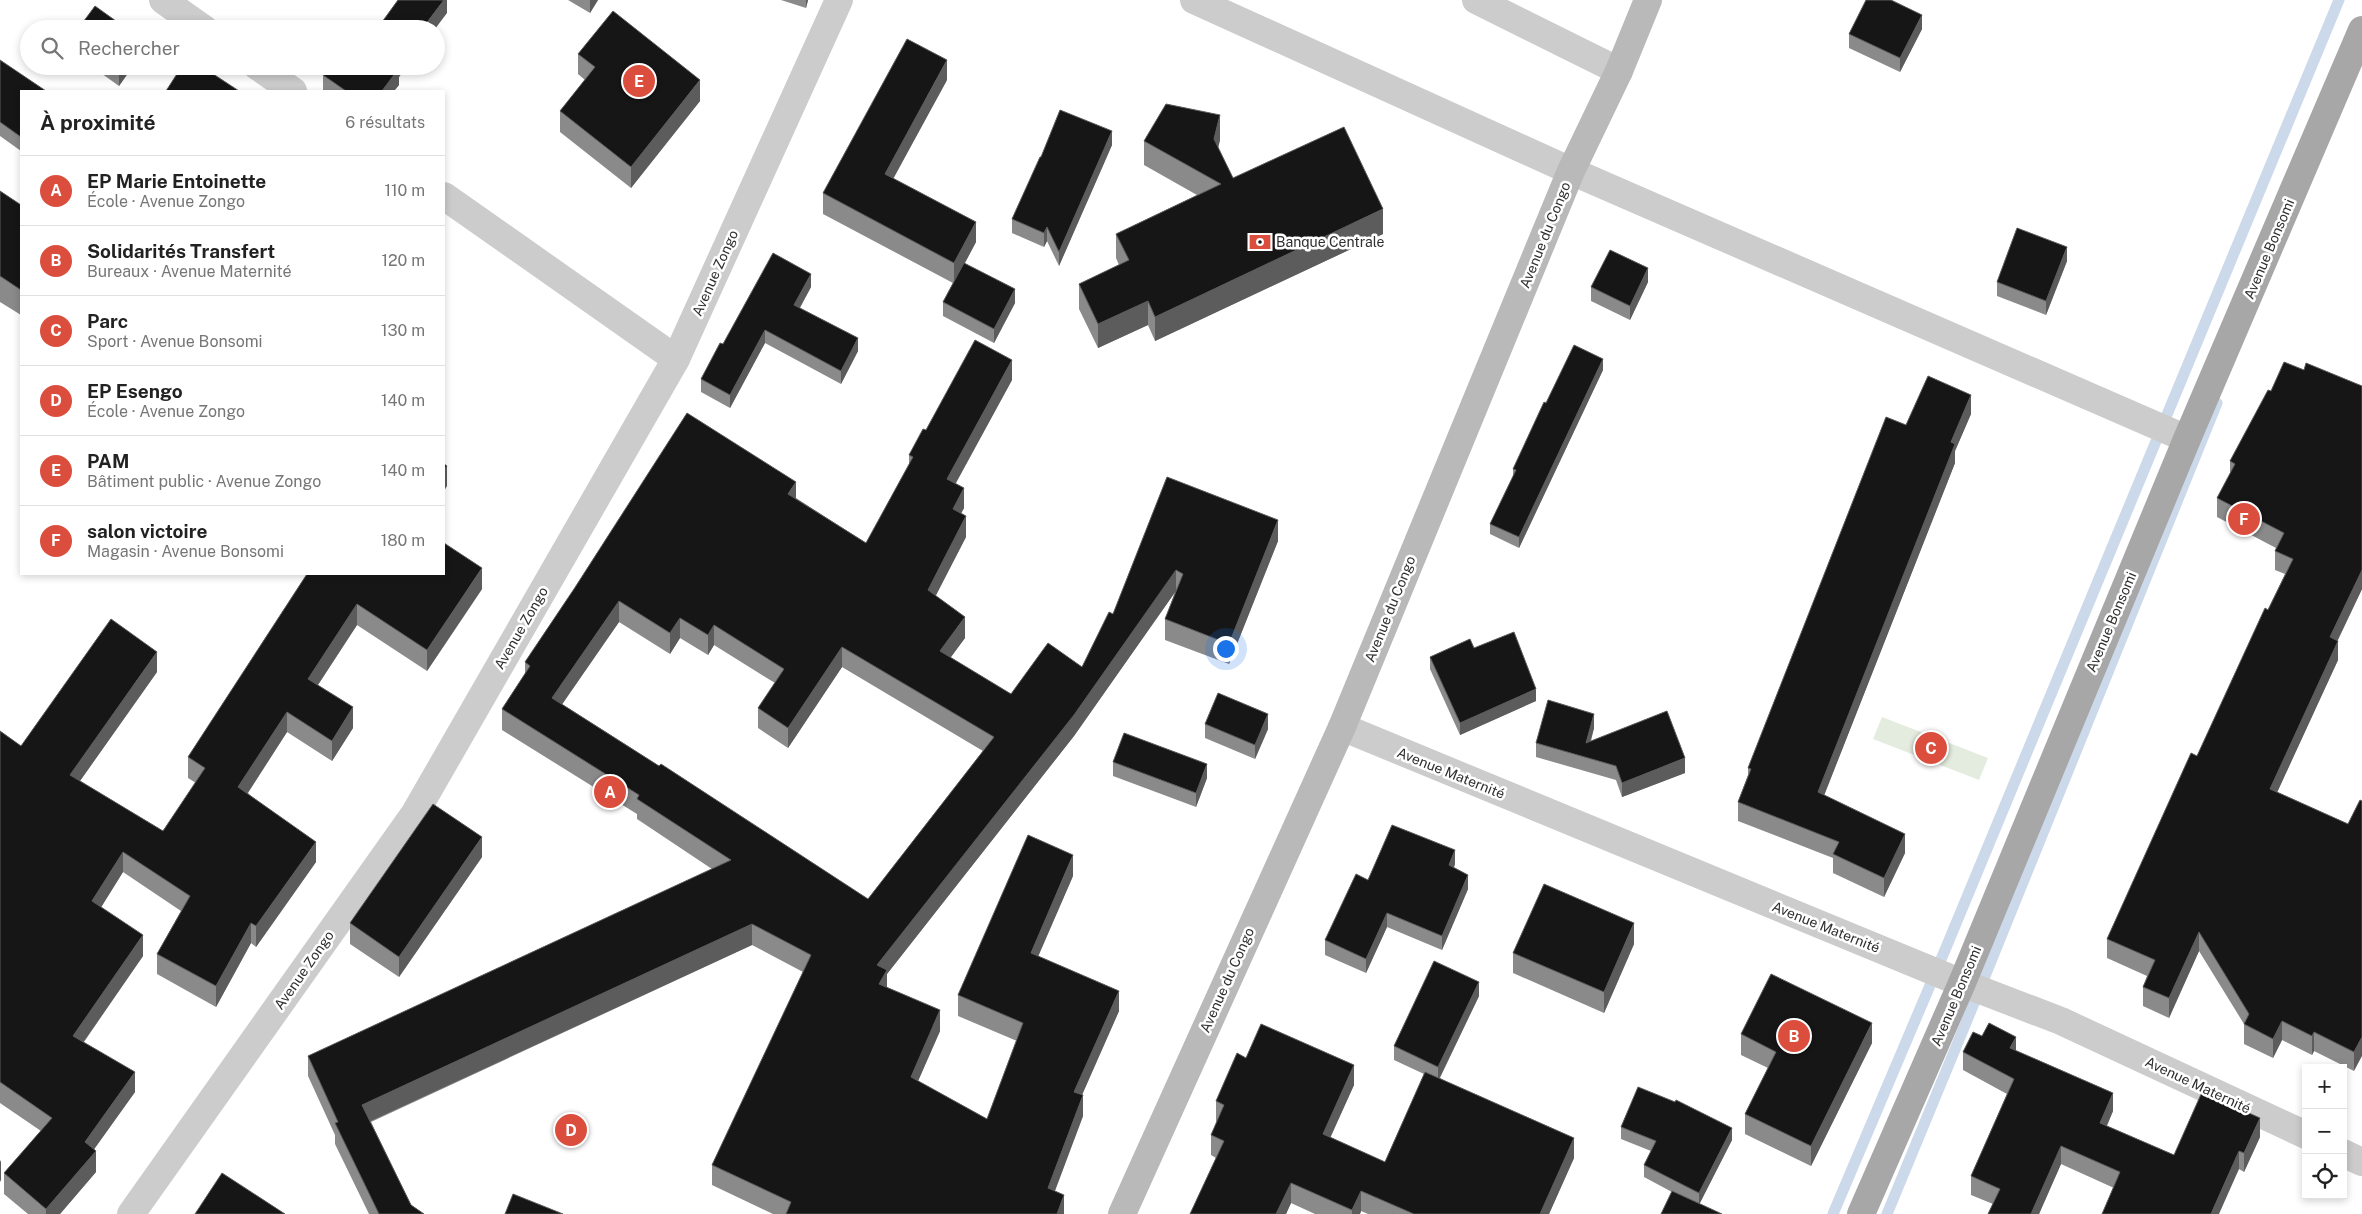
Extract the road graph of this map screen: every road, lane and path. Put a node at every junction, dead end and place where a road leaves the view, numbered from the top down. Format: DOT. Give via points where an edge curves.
graph roads {
  1 [pos="163,0"];
  2 [pos="839,0"];
  3 [pos="1194,0"];
  4 [pos="1476,0"];
  5 [pos="1648,0"];
  6 [pos="191,20"];
  7 [pos="2362,30"];
  8 [pos="1618,71"];
  9 [pos="271,75"];
  10 [pos="292,90"];
  11 [pos="1571,171"];
  12 [pos="445,197"];
  13 [pos="676,359"];
  14 [pos="2187,439"];
  15 [pos="1342,727"];
  16 [pos="1962,983"];
  17 [pos="2302,1133"];
  18 [pos="2345,1154"];
  19 [pos="2362,1162"];
  20 [pos="131,1214"];
  21 [pos="1122,1214"];
  22 [pos="1861,1214"];
  1 -- 6 [label="street"];
  2 -- 13 [label="street, Avenue Zongo"];
  3 -- 11 [label="street"];
  4 -- 8 [label="street"];
  5 -- 8 [label="street, Avenue du Congo"];
  7 -- 14 [label="main road, Avenue Bonsomi"];
  8 -- 11 [label="street, Avenue du Congo"];
  9 -- 10 [label="street"];
  11 -- 14 [label="street"];
  11 -- 15 [label="street, Avenue du Congo"];
  12 -- 13 [label="street"];
  13 -- 20 [label="street, Avenue Zongo" via="415,813"];
  14 -- 16 [label="main road, Avenue Bonsomi"];
  15 -- 16 [label="street, Avenue Maternité"];
  15 -- 21 [label="street, Avenue du Congo"];
  16 -- 17 [label="street, Avenue Maternité" via="2061,1021"];
  16 -- 22 [label="main road, Avenue Bonsomi"];
  18 -- 19 [label="street"];
}
